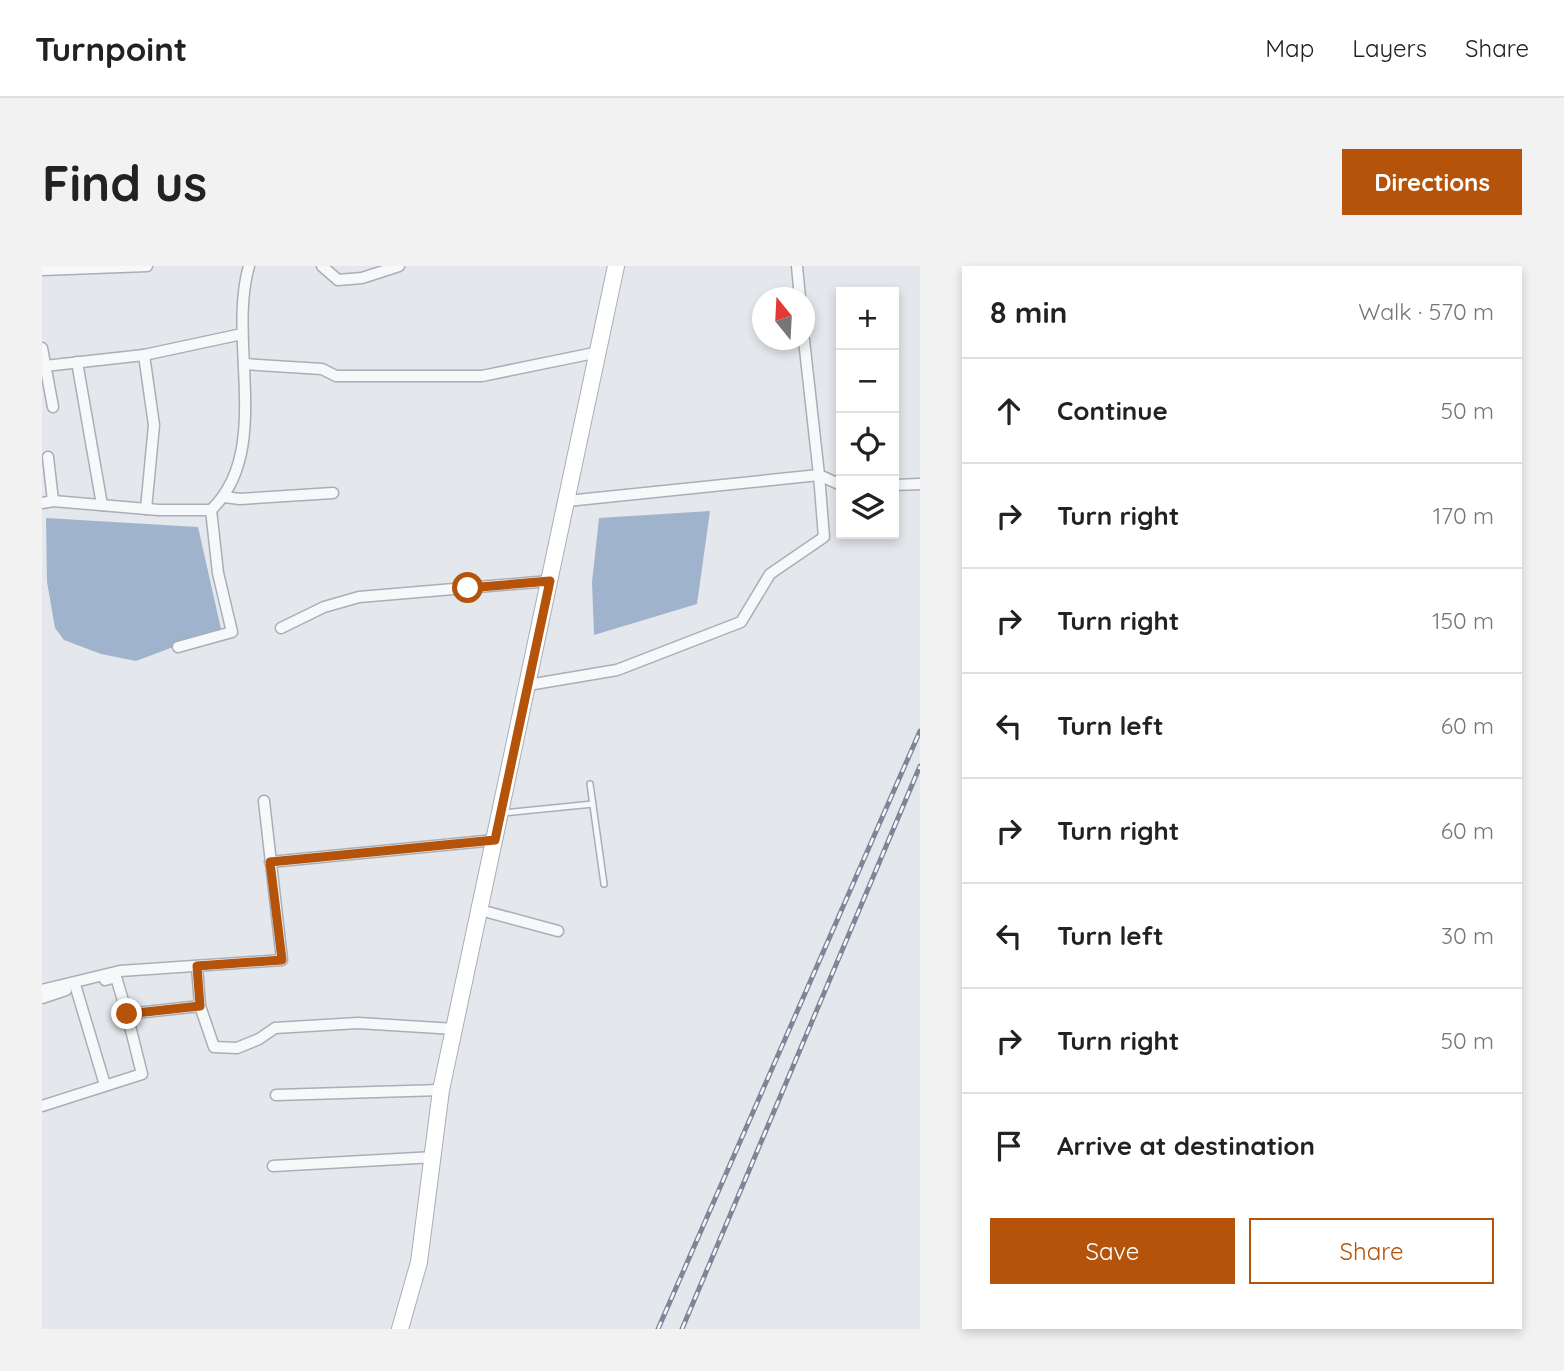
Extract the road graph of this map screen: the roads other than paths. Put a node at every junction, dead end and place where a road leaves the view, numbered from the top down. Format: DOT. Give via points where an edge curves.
graph roads {
  1 [pos="147,266"];
  2 [pos="249,266"];
  3 [pos="322,266"];
  4 [pos="399,266"];
  5 [pos="616,266"];
  6 [pos="797,266"];
  7 [pos="55,268"];
  8 [pos="42,270"];
  9 [pos="799,287"];
  10 [pos="242,334"];
  11 [pos="42,348"];
  12 [pos="805,350"];
  13 [pos="598,352"];
  14 [pos="144,355"];
  15 [pos="76,362"];
  16 [pos="244,364"];
  17 [pos="45,366"];
  18 [pos="53,407"];
  19 [pos="48,457"];
  20 [pos="818,475"];
  21 [pos="836,483"];
  22 [pos="920,484"];
  23 [pos="899,485"];
  24 [pos="333,493"];
  25 [pos="224,497"];
  26 [pos="567,501"];
  27 [pos="48,502"];
  28 [pos="102,505"];
  29 [pos="146,509"];
  30 [pos="211,510"];
  31 [pos="550,581"];
  32 [pos="281,628"];
  33 [pos="178,647"];
  34 [pos="528,685"];
  35 [pos="590,784"];
  36 [pos="264,801"];
  37 [pos="593,804"];
  38 [pos="500,813"];
  39 [pos="495,840"];
  40 [pos="270,862"];
  41 [pos="604,884"];
  42 [pos="480,910"];
  43 [pos="558,931"];
  44 [pos="197,966"];
  45 [pos="76,988"];
  46 [pos="42,989"];
  47 [pos="42,998"];
  48 [pos="200,1006"];
  49 [pos="127,1014"];
  50 [pos="455,1029"];
  51 [pos="105,1085"];
  52 [pos="441,1090"];
  53 [pos="276,1095"];
  54 [pos="42,1106"];
  55 [pos="435,1157"];
  56 [pos="273,1166"];
  57 [pos="400,1329"];
  1 -- 7 [label="street"];
  2 -- 10 [label="street" via="242,291"];
  3 -- 4 [label="street" via="338,280"];
  5 -- 13 [label="main road"];
  6 -- 9 [label="street"];
  7 -- 8 [label="street"];
  10 -- 14 [label="street"];
  10 -- 16 [label="street"];
  11 -- 17 [label="street"];
  12 -- 20 [label="street"];
  13 -- 16 [label="street" via="482,376 336,376 322,369"];
  13 -- 26 [label="main road"];
  14 -- 15 [label="street"];
  14 -- 29 [label="street" via="154,425"];
  15 -- 17 [label="street"];
  15 -- 28 [label="street"];
  16 -- 25 [label="street" via="244,431 238,464"];
  17 -- 18 [label="street"];
  19 -- 27 [label="street"];
  20 -- 21 [label="street"];
  20 -- 26 [label="street"];
  20 -- 34 [label="street" via="824,537 770,574 741,622 617,670"];
  22 -- 23 [label="street"];
  24 -- 25 [label="street"];
  25 -- 30 [label="street"];
  26 -- 31 [label="main road"];
  27 -- 28 [label="street"];
  28 -- 29 [label="street"];
  29 -- 30 [label="street"];
  30 -- 33 [label="street" via="218,573 232,632"];
  31 -- 32 [label="street" via="359,597 324,607"];
  31 -- 34 [label="main road"];
  34 -- 38 [label="main road"];
  35 -- 37 [label="lane"];
  36 -- 40 [label="street"];
  37 -- 38 [label="lane"];
  37 -- 41 [label="lane"];
  38 -- 39 [label="main road"];
  39 -- 40 [label="street"];
  39 -- 42 [label="main road"];
  40 -- 44 [label="street" via="282,960"];
  42 -- 43 [label="street"];
  42 -- 50 [label="main road"];
  44 -- 46 [label="street" via="120,971"];
  44 -- 48 [label="street"];
  45 -- 47 [label="street"];
  45 -- 49 [label="street" via="116,977"];
  45 -- 51 [label="street"];
  48 -- 49 [label="street"];
  48 -- 50 [label="street" via="214,1046 237,1048 275,1028 358,1023"];
  49 -- 51 [label="street" via="142,1073"];
  50 -- 52 [label="main road"];
  51 -- 54 [label="street"];
  52 -- 53 [label="street"];
  52 -- 55 [label="main road"];
  55 -- 56 [label="street"];
  55 -- 57 [label="main road" via="419,1262"];
}
